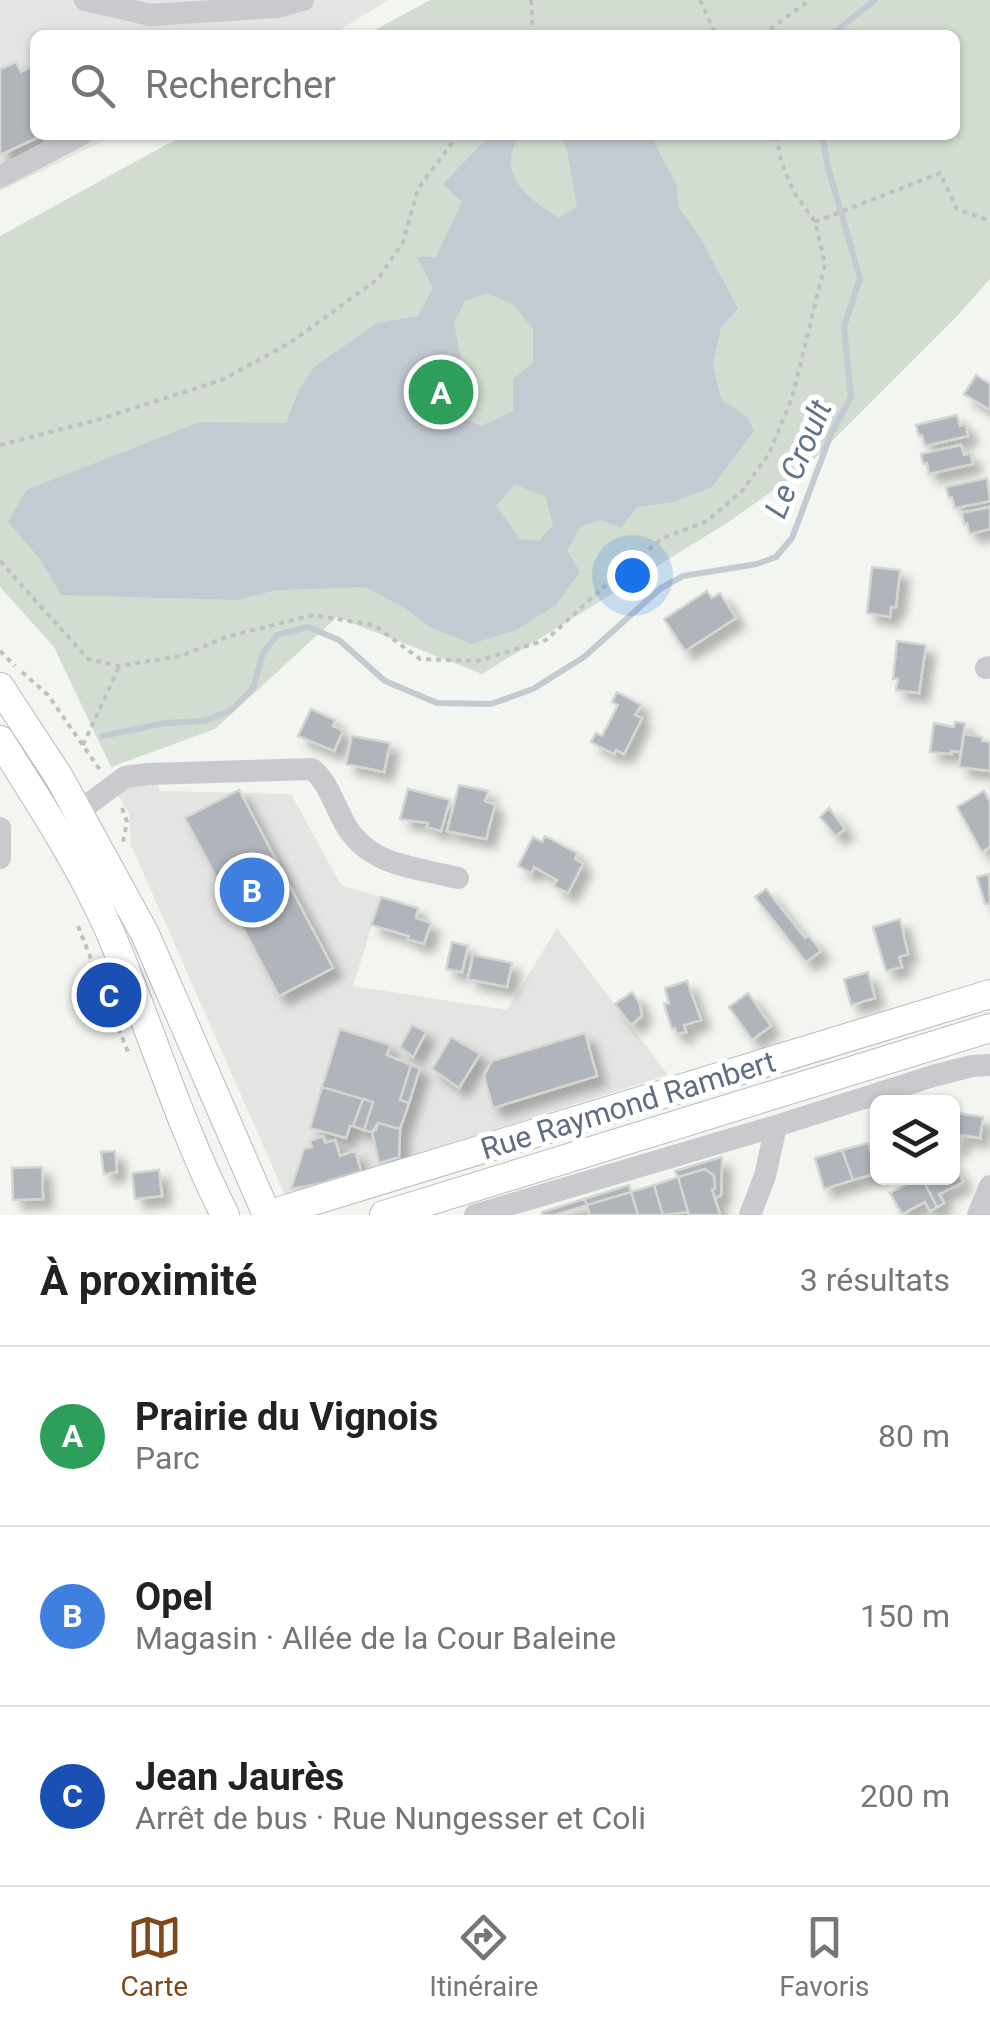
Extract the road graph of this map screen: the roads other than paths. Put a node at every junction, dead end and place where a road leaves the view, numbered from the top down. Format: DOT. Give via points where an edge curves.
graph roads {
  1 [pos="85,0"];
  2 [pos="303,0"];
  3 [pos="70,140"];
  4 [pos="0,177"];
  5 [pos="0,687"];
  6 [pos="0,740"];
  7 [pos="78,812"];
  8 [pos="0,828"];
  9 [pos="0,858"];
  10 [pos="458,878"];
  11 [pos="990,994"];
  12 [pos="990,1028"];
  13 [pos="990,1064"];
  14 [pos="776,1126"];
  15 [pos="990,1186"];
  16 [pos="225,1215"];
  17 [pos="267,1215"];
  18 [pos="384,1215"];
  19 [pos="475,1215"];
  20 [pos="750,1215"];
  21 [pos="978,1215"];
  1 -- 2 [label="street" via="150,15"];
  3 -- 4 [label="street"];
  5 -- 7 [label="main road"];
  6 -- 16 [label="main road" via="108,929"];
  7 -- 10 [label="street" via="124,778 312,770 358,844 380,859"];
  7 -- 17 [label="main road" via="145,934"];
  8 -- 9 [label="street"];
  11 -- 17 [label="main road, Rue Raymond Rambert"];
  12 -- 18 [label="main road, Rue Raymond Rambert"];
  13 -- 14 [label="street"];
  14 -- 19 [label="street"];
  14 -- 20 [label="street"];
  15 -- 21 [label="street"];
}
